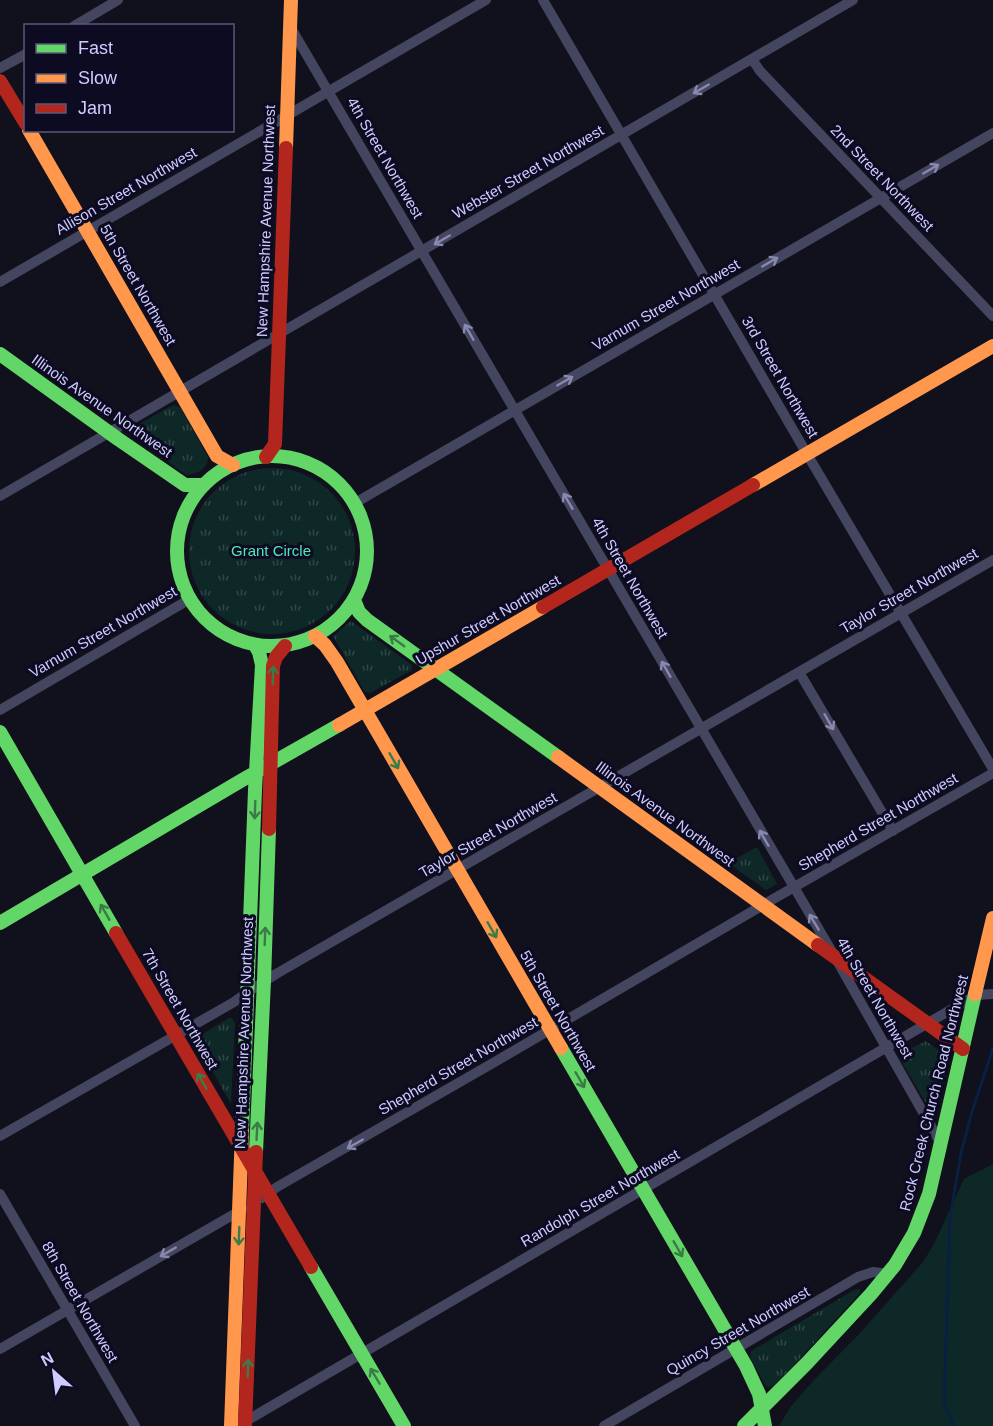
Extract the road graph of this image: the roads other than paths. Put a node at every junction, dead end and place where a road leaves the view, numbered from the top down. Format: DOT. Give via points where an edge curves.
graph roads {
  1 [pos="118,0"];
  2 [pos="486,0"];
  3 [pos="543,0"];
  4 [pos="853,0"];
  5 [pos="290,1"];
  6 [pos="77,24"];
  7 [pos="291,28"];
  8 [pos="24,55"];
  9 [pos="752,59"];
  10 [pos="0,68"];
  11 [pos="0,81"];
  12 [pos="328,91"];
  13 [pos="287,115"];
  14 [pos="24,121"];
  15 [pos="30,132"];
  16 [pos="993,133"];
  17 [pos="621,135"];
  18 [pos="880,198"];
  19 [pos="87,231"];
  20 [pos="422,251"];
  21 [pos="0,282"];
  22 [pos="714,294"];
  23 [pos="993,316"];
  24 [pos="279,333"];
  25 [pos="993,346"];
  26 [pos="0,354"];
  27 [pos="180,391"];
  28 [pos="515,410"];
  29 [pos="109,433"];
  30 [pos="274,444"];
  31 [pos="807,454"];
  32 [pos="218,456"];
  33 [pos="266,457"];
  34 [pos="286,457"];
  35 [pos="233,465"];
  36 [pos="217,475"];
  37 [pos="185,485"];
  38 [pos="204,485"];
  39 [pos="0,496"];
  40 [pos="355,503"];
  41 [pos="189,505"];
  42 [pos="993,560"];
  43 [pos="608,570"];
  44 [pos="190,599"];
  45 [pos="354,600"];
  46 [pos="901,613"];
  47 [pos="315,636"];
  48 [pos="255,645"];
  49 [pos="285,645"];
  50 [pos="436,669"];
  51 [pos="799,672"];
  52 [pos="0,710"];
  53 [pos="365,710"];
  54 [pos="701,729"];
  55 [pos="0,732"];
  56 [pos="271,764"];
  57 [pos="993,771"];
  58 [pos="256,772"];
  59 [pos="600,787"];
  60 [pos="893,831"];
  61 [pos="458,870"];
  62 [pos="83,874"];
  63 [pos="794,888"];
  64 [pos="763,905"];
  65 [pos="993,918"];
  66 [pos="0,923"];
  67 [pos="835,957"];
  68 [pos="264,981"];
  69 [pos="249,991"];
  70 [pos="993,994"];
  71 [pos="976,995"];
  72 [pos="928,1024"];
  73 [pos="550,1030"];
  74 [pos="176,1034"];
  75 [pos="886,1048"];
  76 [pos="963,1049"];
  77 [pos="0,1136"];
  78 [pos="941,1144"];
  79 [pos="242,1150"];
  80 [pos="255,1172"];
  81 [pos="643,1190"];
  82 [pos="0,1194"];
  83 [pos="268,1194"];
  84 [pos="254,1203"];
  85 [pos="240,1211"];
  86 [pos="890,1274"];
  87 [pos="68,1310"];
  88 [pos="0,1349"];
  89 [pos="736,1349"];
  90 [pos="362,1354"];
  91 [pos="762,1408"];
  92 [pos="243,1425"];
  93 [pos="135,1426"];
  94 [pos="231,1426"];
  95 [pos="404,1426"];
  96 [pos="604,1426"];
  97 [pos="744,1426"];
  98 [pos="765,1426"];
  1 -- 6 [label="street"];
  2 -- 12 [label="street, Allison Street Northwest"];
  3 -- 17 [label="street, 3rd Street Northwest"];
  4 -- 9 [label="street, Webster Street Northwest"];
  5 -- 7 [label="street, New Hampshire Avenue Northwest"];
  7 -- 12 [label="street, 4th Street Northwest"];
  7 -- 13 [label="street, New Hampshire Avenue Northwest"];
  8 -- 10 [label="street"];
  9 -- 17 [label="street, Webster Street Northwest, one-way"];
  9 -- 18 [label="street, 2nd Street Northwest"];
  11 -- 14 [label="street"];
  12 -- 13 [label="street, Allison Street Northwest"];
  12 -- 20 [label="street, 4th Street Northwest"];
  13 -- 19 [label="street, Allison Street Northwest"];
  13 -- 24 [label="street, New Hampshire Avenue Northwest"];
  15 -- 19 [label="street, 5th Street Northwest"];
  18 -- 16 [label="street, Varnum Street Northwest, one-way"];
  17 -- 20 [label="street, Webster Street Northwest, one-way"];
  17 -- 22 [label="street, 3rd Street Northwest"];
  22 -- 18 [label="street, Varnum Street Northwest, one-way"];
  18 -- 23 [label="street, 2nd Street Northwest"];
  19 -- 21 [label="street, Allison Street Northwest"];
  19 -- 27 [label="street, 5th Street Northwest"];
  20 -- 24 [label="street, Webster Street Northwest"];
  28 -- 20 [label="street, 4th Street Northwest, one-way"];
  28 -- 22 [label="street, Varnum Street Northwest, one-way"];
  22 -- 31 [label="street, 3rd Street Northwest"];
  24 -- 27 [label="street, Webster Street Northwest"];
  24 -- 30 [label="street, New Hampshire Avenue Northwest"];
  25 -- 31 [label="street, Upshur Street Northwest"];
  26 -- 29 [label="street, Illinois Avenue Northwest"];
  27 -- 29 [label="street, Webster Street Northwest"];
  27 -- 32 [label="street, 5th Street Northwest"];
  28 -- 40 [label="street, Varnum Street Northwest"];
  43 -- 28 [label="street, 4th Street Northwest, one-way"];
  29 -- 37 [label="street, Illinois Avenue Northwest"];
  29 -- 39 [label="street, Webster Street Northwest"];
  30 -- 33 [label="street, New Hampshire Avenue Northwest"];
  30 -- 34 [label="street"];
  31 -- 43 [label="street, Upshur Street Northwest"];
  31 -- 46 [label="street, 3rd Street Northwest"];
  32 -- 35 [label="street, 5th Street Northwest"];
  32 -- 36 [label="street"];
  33 -- 34 [label="street"];
  33 -- 35 [label="street"];
  34 -- 40 [label="street" via="328,474"];
  35 -- 36 [label="street"];
  36 -- 38 [label="street"];
  37 -- 38 [label="street"];
  37 -- 41 [label="street"];
  38 -- 41 [label="street"];
  40 -- 45 [label="street" via="368,552 364,577"];
  41 -- 44 [label="street" via="177,551"];
  42 -- 46 [label="street, Taylor Street Northwest"];
  43 -- 50 [label="street, Upshur Street Northwest"];
  54 -- 43 [label="street, 4th Street Northwest, one-way"];
  44 -- 48 [label="street" via="216,628"];
  44 -- 52 [label="street, Varnum Street Northwest"];
  45 -- 47 [label="street" via="339,619"];
  50 -- 45 [label="street, Illinois Avenue Northwest, one-way" via="367,620"];
  46 -- 51 [label="street, Taylor Street Northwest"];
  46 -- 57 [label="street, 3rd Street Northwest"];
  47 -- 49 [label="street"];
  47 -- 53 [label="street, 5th Street Northwest" via="330,651"];
  48 -- 49 [label="street"];
  48 -- 58 [label="street, New Hampshire Avenue Northwest" via="262,665"];
  56 -- 49 [label="street, New Hampshire Avenue Northwest, one-way" via="273,666"];
  50 -- 53 [label="street, Upshur Street Northwest"];
  50 -- 59 [label="street, Illinois Avenue Northwest"];
  51 -- 54 [label="street, Taylor Street Northwest"];
  51 -- 60 [label="street, one-way"];
  53 -- 56 [label="street, Upshur Street Northwest"];
  53 -- 61 [label="street, 5th Street Northwest, one-way"];
  54 -- 59 [label="street, Taylor Street Northwest"];
  63 -- 54 [label="street, 4th Street Northwest, one-way"];
  55 -- 62 [label="street, 7th Street Northwest"];
  56 -- 58 [label="street, Upshur Street Northwest"];
  68 -- 56 [label="street, New Hampshire Avenue Northwest, one-way"];
  57 -- 60 [label="street, Shepherd Street Northwest"];
  58 -- 62 [label="street, Upshur Street Northwest"];
  58 -- 69 [label="street, New Hampshire Avenue Northwest, one-way"];
  59 -- 61 [label="street, Taylor Street Northwest"];
  59 -- 64 [label="street, Illinois Avenue Northwest"];
  60 -- 63 [label="street, Shepherd Street Northwest"];
  61 -- 68 [label="street, Taylor Street Northwest"];
  61 -- 73 [label="street, 5th Street Northwest, one-way"];
  62 -- 66 [label="street, Upshur Street Northwest"];
  74 -- 62 [label="street, 7th Street Northwest, one-way"];
  63 -- 64 [label="street, Shepherd Street Northwest"];
  67 -- 63 [label="street, 4th Street Northwest, one-way"];
  64 -- 67 [label="street, Illinois Avenue Northwest"];
  64 -- 73 [label="street, Shepherd Street Northwest"];
  65 -- 71 [label="street, Rock Creek Church Road Northwest"];
  67 -- 72 [label="street, Illinois Avenue Northwest"];
  67 -- 75 [label="street, 4th Street Northwest"];
  68 -- 69 [label="street, Taylor Street Northwest"];
  80 -- 68 [label="street, New Hampshire Avenue Northwest, one-way"];
  69 -- 74 [label="street, Taylor Street Northwest"];
  69 -- 79 [label="street, New Hampshire Avenue Northwest"];
  70 -- 71 [label="street"];
  71 -- 72 [label="street, Randolph Street Northwest"];
  71 -- 76 [label="street, Rock Creek Church Road Northwest"];
  72 -- 75 [label="street, Randolph Street Northwest"];
  72 -- 76 [label="street, Illinois Avenue Northwest"];
  73 -- 81 [label="street, 5th Street Northwest, one-way"];
  73 -- 83 [label="street, Shepherd Street Northwest, one-way"];
  74 -- 77 [label="street, Taylor Street Northwest"];
  79 -- 74 [label="street, 7th Street Northwest, one-way"];
  75 -- 78 [label="street, 4th Street Northwest"];
  75 -- 81 [label="street, Randolph Street Northwest"];
  76 -- 78 [label="street, Rock Creek Church Road Northwest"];
  78 -- 86 [label="street, Rock Creek Church Road Northwest" via="920,1221"];
  79 -- 80 [label="street, 7th Street Northwest"];
  79 -- 85 [label="street, New Hampshire Avenue Northwest"];
  80 -- 83 [label="street, 7th Street Northwest"];
  80 -- 84 [label="street, New Hampshire Avenue Northwest"];
  81 -- 89 [label="street, 5th Street Northwest, one-way"];
  81 -- 90 [label="street, Randolph Street Northwest"];
  82 -- 87 [label="street, 8th Street Northwest"];
  83 -- 84 [label="street, Shepherd Street Northwest"];
  83 -- 90 [label="street, 7th Street Northwest"];
  84 -- 85 [label="street, Shepherd Street Northwest"];
  92 -- 84 [label="street, New Hampshire Avenue Northwest, one-way"];
  85 -- 87 [label="street, Shepherd Street Northwest, one-way"];
  85 -- 94 [label="street, New Hampshire Avenue Northwest, one-way"];
  86 -- 89 [label="street, Quincy Street Northwest" via="873,1272 858,1277"];
  86 -- 91 [label="street, Rock Creek Church Road Northwest"];
  87 -- 88 [label="street, Shepherd Street Northwest"];
  87 -- 93 [label="street, 8th Street Northwest"];
  89 -- 91 [label="street, 5th Street Northwest"];
  89 -- 96 [label="street, Quincy Street Northwest"];
  90 -- 92 [label="street, Randolph Street Northwest"];
  95 -- 90 [label="street, 7th Street Northwest, one-way"];
  91 -- 97 [label="street, Rock Creek Church Road Northwest"];
  91 -- 98 [label="street, 5th Street Northwest"];
}
